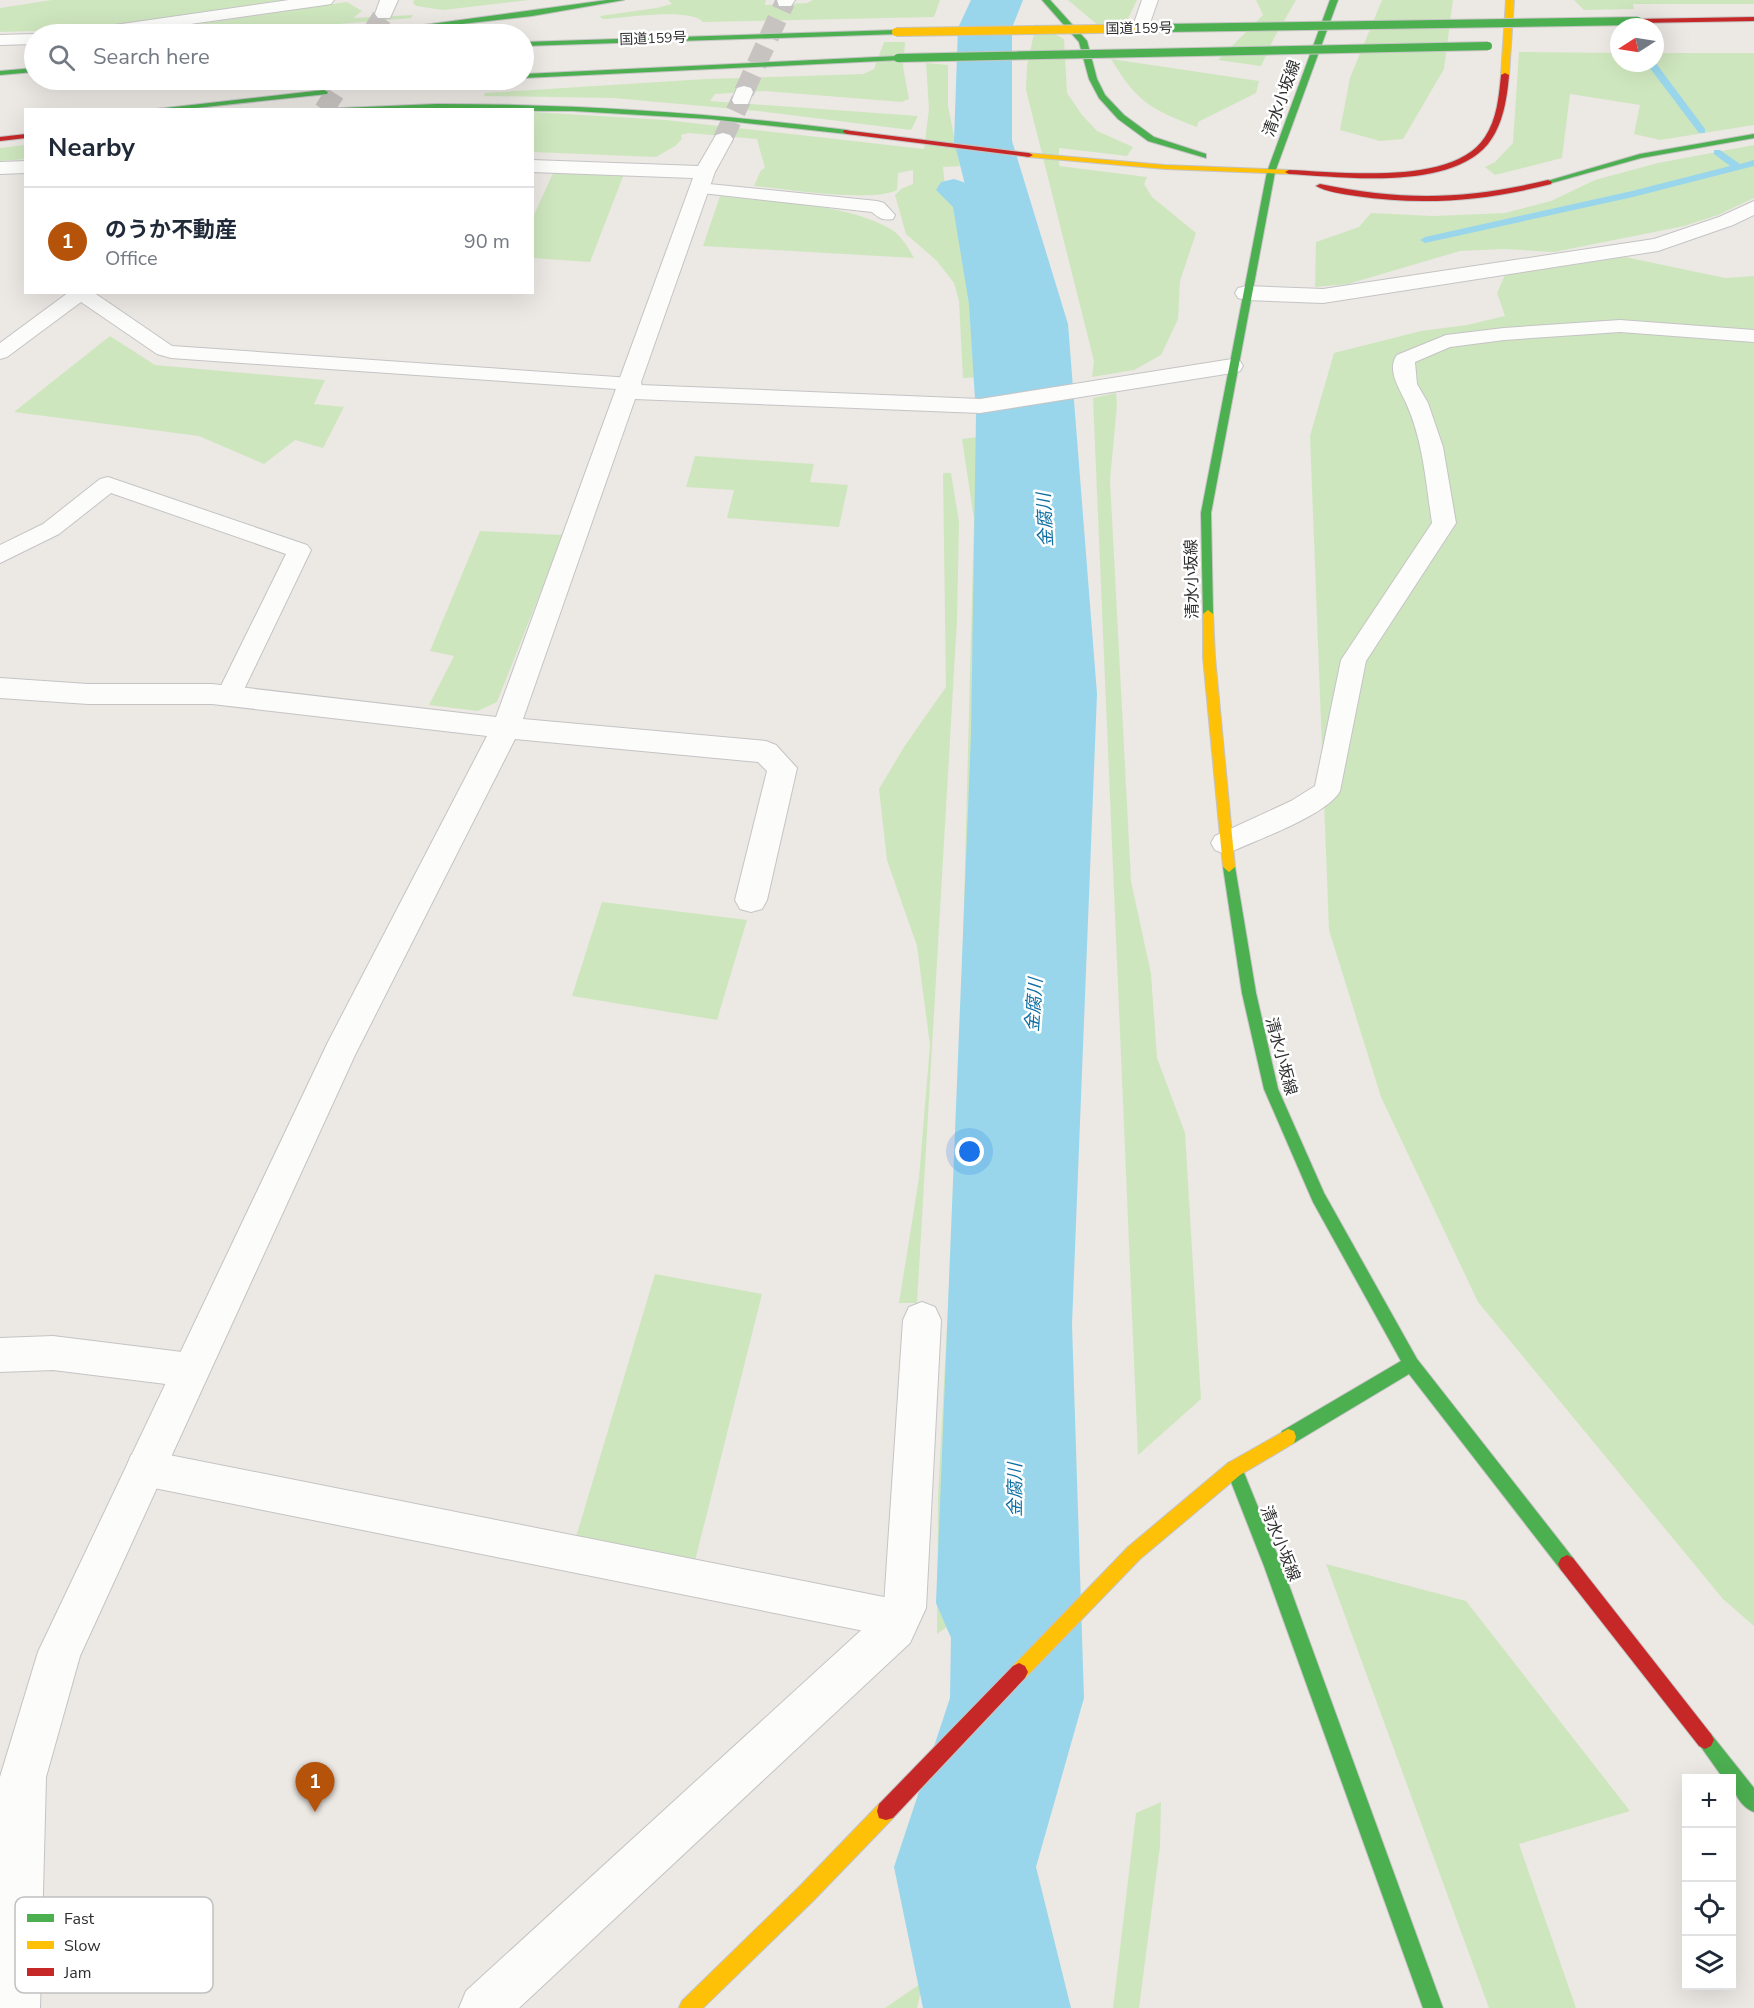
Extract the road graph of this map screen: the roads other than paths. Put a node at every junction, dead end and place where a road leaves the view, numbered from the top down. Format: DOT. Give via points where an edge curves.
graph roads {
  1 [pos="325,0"];
  2 [pos="620,0"];
  3 [pos="1150,0"];
  4 [pos="1334,0"];
  5 [pos="1510,0"];
  6 [pos="1048,1"];
  7 [pos="1754,19"];
  8 [pos="1142,23"];
  9 [pos="157,24"];
  10 [pos="446,24"];
  11 [pos="24,39"];
  12 [pos="0,40"];
  13 [pos="534,44"];
  14 [pos="1524,45"];
  15 [pos="24,73"];
  16 [pos="0,75"];
  17 [pos="534,76"];
  18 [pos="333,92"];
  19 [pos="171,108"];
  20 [pos="351,108"];
  21 [pos="24,124"];
  22 [pos="0,127"];
  23 [pos="24,136"];
  24 [pos="1754,136"];
  25 [pos="0,139"];
  26 [pos="723,139"];
  27 [pos="534,166"];
  28 [pos="24,167"];
  29 [pos="0,168"];
  30 [pos="1271,172"];
  31 [pos="702,180"];
  32 [pos="1754,207"];
  33 [pos="886,214"];
  34 [pos="1246,293"];
  35 [pos="80,294"];
  36 [pos="82,294"];
  37 [pos="1754,336"];
  38 [pos="2,349"];
  39 [pos="1232,366"];
  40 [pos="629,388"];
  41 [pos="0,555"];
  42 [pos="0,688"];
  43 [pos="229,696"];
  44 [pos="506,728"];
  45 [pos="1225,843"];
  46 [pos="751,900"];
  47 [pos="922,1320"];
  48 [pos="0,1355"];
  49 [pos="1411,1364"];
  50 [pos="190,1370"];
  51 [pos="144,1468"];
  52 [pos="1234,1469"];
  53 [pos="899,1619"];
  54 [pos="1754,1803"];
  55 [pos="19,1897"];
  56 [pos="16,1993"];
  57 [pos="16,2008"];
  58 [pos="483,2008"];
  59 [pos="689,2008"];
  60 [pos="1433,2008"];
  1 -- 9 [label="street"];
  2 -- 10 [label="main road"];
  3 -- 8 [label="lane"];
  4 -- 30 [label="main road, 清水小坂線"];
  5 -- 30 [label="main road" via="1495,131 1468,158 1417,173"];
  6 -- 30 [label="main road" via="1083,41 1093,79 1121,117 1151,139"];
  7 -- 13 [label="main road, 国道159号, bridge" via="896,32"];
  11 -- 12 [label="street"];
  14 -- 17 [label="main road, 国道159号, bridge" via="898,58"];
  15 -- 16 [label="main road"];
  18 -- 19 [label="main road"];
  20 -- 30 [label="main road" via="456,104 691,114 1067,159"];
  21 -- 22 [label="main road"];
  23 -- 25 [label="main road"];
  24 -- 30 [label="main road" via="1627,160 1494,196 1457,199 1354,195"];
  26 -- 31 [label="street"];
  27 -- 31 [label="street"];
  28 -- 29 [label="street"];
  30 -- 34 [label="main road, 清水小坂線"];
  31 -- 33 [label="lane" via="876,207"];
  31 -- 40 [label="street"];
  32 -- 34 [label="street" via="1658,245 1323,296"];
  34 -- 39 [label="main road, 清水小坂線"];
  35 -- 38 [label="lane"];
  36 -- 40 [label="lane" via="171,352"];
  37 -- 45 [label="lane" via="1608,327 1446,341 1404,359 1406,384 1418,403 1432,447 1444,523 1354,660 1327,791 1301,808"];
  39 -- 40 [label="street" via="980,406"];
  39 -- 45 [label="main road, 清水小坂線" via="1206,513 1209,657"];
  40 -- 44 [label="street"];
  41 -- 43 [label="lane" via="51,529 108,484 299,549"];
  42 -- 43 [label="street"];
  43 -- 44 [label="street"];
  44 -- 46 [label="street" via="765,752 782,768"];
  44 -- 50 [label="street" via="340,1052"];
  45 -- 49 [label="main road, 清水小坂線" via="1249,993 1271,1089 1318,1197"];
  47 -- 53 [label="street" via="905,1608"];
  48 -- 50 [label="lane" via="52,1353"];
  49 -- 52 [label="main road"];
  49 -- 54 [label="main road, 清水小坂線"];
  50 -- 51 [label="street"];
  51 -- 53 [label="lane"];
  51 -- 55 [label="street" via="60,1652 23,1777"];
  52 -- 59 [label="main road" via="1134,1553 806,1894"];
  52 -- 60 [label="main road, 清水小坂線"];
  53 -- 58 [label="street" via="895,1628"];
  56 -- 57 [label="street"];
}
